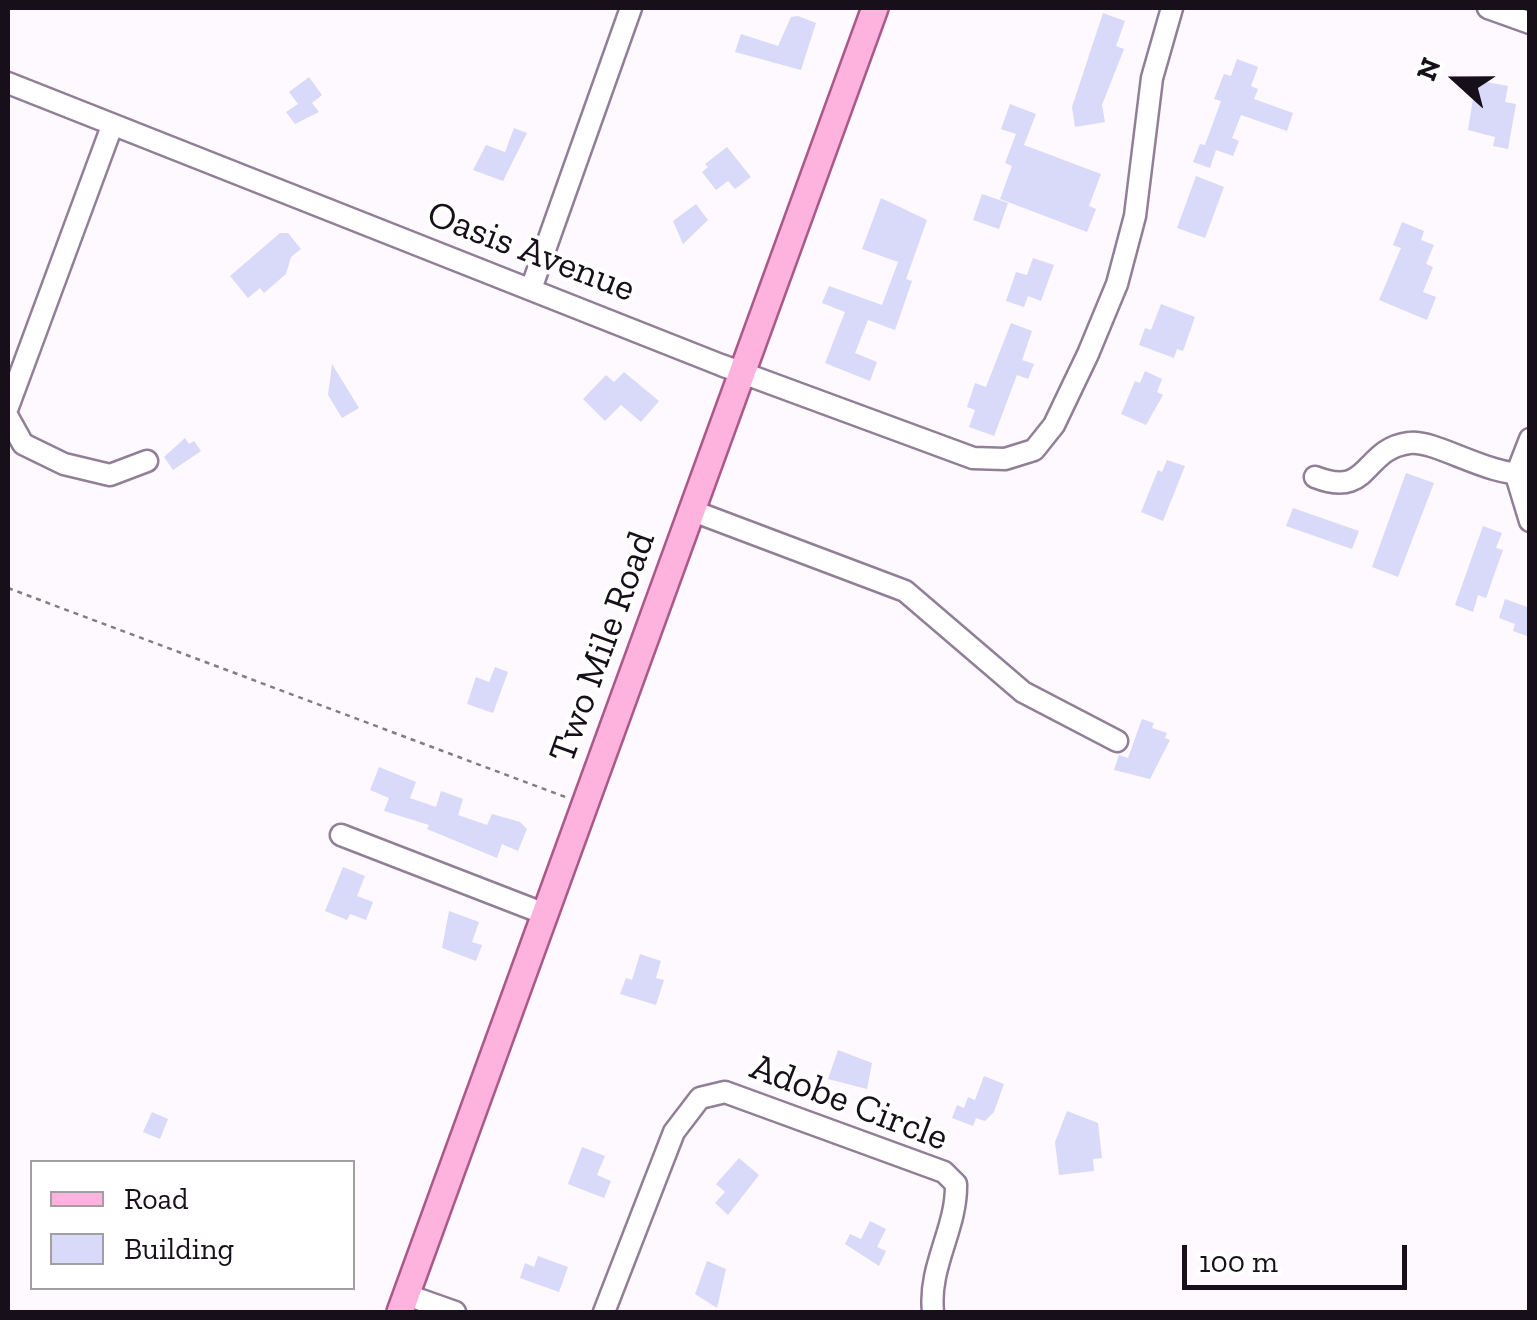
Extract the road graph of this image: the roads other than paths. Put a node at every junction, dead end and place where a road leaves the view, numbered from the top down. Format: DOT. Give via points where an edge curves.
graph roads {
  1 [pos="631,8"];
  2 [pos="875,8"];
  3 [pos="1172,8"];
  4 [pos="1488,8"];
  5 [pos="1530,23"];
  6 [pos="8,83"];
  7 [pos="112,126"];
  8 [pos="531,289"];
  9 [pos="743,372"];
  10 [pos="8,406"];
  11 [pos="8,417"];
  12 [pos="1530,439"];
  13 [pos="147,461"];
  14 [pos="1523,475"];
  15 [pos="1315,477"];
  16 [pos="692,510"];
  17 [pos="1530,521"];
  18 [pos="1117,741"];
  19 [pos="342,835"];
  20 [pos="546,914"];
  21 [pos="403,1304"];
  22 [pos="455,1312"];
  23 [pos="604,1312"];
  24 [pos="933,1312"];
  1 -- 8 [label="street"];
  2 -- 9 [label="main road, Two Mile Road"];
  3 -- 9 [label="street, Oasis Avenue" via="1152,78 1135,216 1117,284 1054,425 1034,450 972,458"];
  4 -- 5 [label="street"];
  6 -- 7 [label="street, Oasis Avenue"];
  7 -- 8 [label="street, Oasis Avenue"];
  7 -- 10 [label="street"];
  8 -- 9 [label="street, Oasis Avenue"];
  9 -- 16 [label="main road, Two Mile Road"];
  11 -- 13 [label="street" via="22,444 64,464 110,475"];
  12 -- 14 [label="street"];
  14 -- 15 [label="street" via="1412,442 1389,450 1357,480 1339,486"];
  14 -- 17 [label="street"];
  16 -- 18 [label="street" via="905,591 1024,692"];
  16 -- 20 [label="main road, Two Mile Road"];
  19 -- 20 [label="street"];
  20 -- 21 [label="main road, Two Mile Road"];
  21 -- 22 [label="street"];
  23 -- 24 [label="street, Adobe Circle" via="674,1132 700,1098 725,1092 944,1172 956,1184 957,1206 930,1287"];
}
